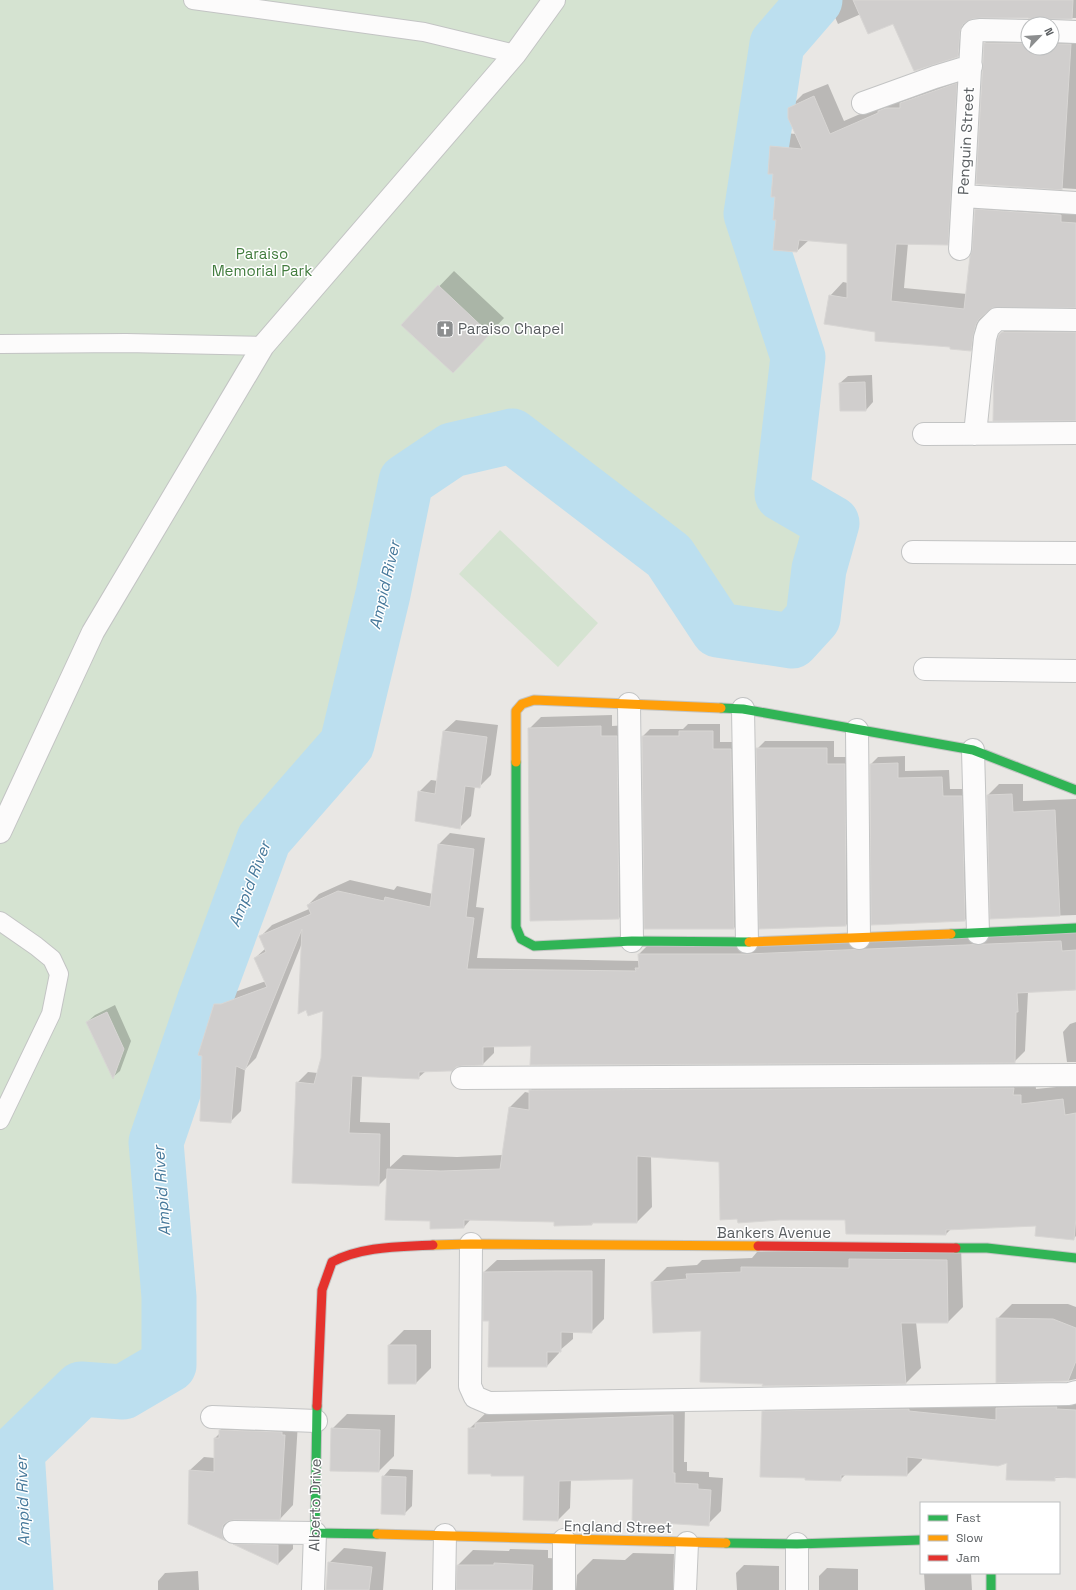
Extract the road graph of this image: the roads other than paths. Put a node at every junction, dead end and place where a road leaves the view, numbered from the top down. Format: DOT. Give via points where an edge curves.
graph roads {
  1 [pos="193,0"];
  2 [pos="554,0"];
  3 [pos="1020,31"];
  4 [pos="1060,32"];
  5 [pos="1076,32"];
  6 [pos="515,54"];
  7 [pos="971,66"];
  8 [pos="863,103"];
  9 [pos="963,196"];
  10 [pos="1076,203"];
  11 [pos="960,249"];
  12 [pos="1076,320"];
  13 [pos="0,344"];
  14 [pos="263,346"];
  15 [pos="1076,433"];
  16 [pos="924,434"];
  17 [pos="975,434"];
  18 [pos="913,552"];
  19 [pos="1076,553"];
  20 [pos="925,668"];
  21 [pos="1076,671"];
  22 [pos="629,704"];
  23 [pos="743,709"];
  24 [pos="858,730"];
  25 [pos="972,750"];
  26 [pos="1076,790"];
  27 [pos="0,832"];
  28 [pos="0,921"];
  29 [pos="1076,928"];
  30 [pos="978,933"];
  31 [pos="859,938"];
  32 [pos="632,941"];
  33 [pos="747,942"];
  34 [pos="1076,1075"];
  35 [pos="462,1078"];
  36 [pos="0,1120"];
  37 [pos="471,1244"];
  38 [pos="1076,1258"];
  39 [pos="1076,1392"];
  40 [pos="212,1417"];
  41 [pos="316,1421"];
  42 [pos="234,1532"];
  43 [pos="315,1532"];
  44 [pos="445,1535"];
  45 [pos="564,1540"];
  46 [pos="920,1540"];
  47 [pos="687,1543"];
  48 [pos="797,1544"];
  49 [pos="992,1574"];
  50 [pos="313,1590"];
  51 [pos="444,1590"];
  52 [pos="564,1590"];
  53 [pos="685,1590"];
  54 [pos="797,1590"];
  55 [pos="991,1590"];
  1 -- 6 [label="lane" via="424,32"];
  2 -- 6 [label="street"];
  3 -- 7 [label="street, Penguin Street" via="974,31"];
  4 -- 5 [label="street"];
  6 -- 14 [label="street"];
  7 -- 8 [label="street"];
  7 -- 9 [label="street, Penguin Street"];
  9 -- 10 [label="street"];
  9 -- 11 [label="street, Penguin Street"];
  12 -- 17 [label="street" via="997,319 988,328"];
  13 -- 14 [label="lane"];
  14 -- 27 [label="street" via="93,632"];
  15 -- 17 [label="street"];
  16 -- 17 [label="street"];
  18 -- 19 [label="street"];
  20 -- 21 [label="street"];
  22 -- 23 [label="street"];
  22 -- 32 [label="street"];
  22 -- 32 [label="street" via="534,700 522,704 516,711 516,927 521,939 534,946"];
  23 -- 24 [label="street"];
  23 -- 33 [label="street"];
  24 -- 25 [label="street"];
  24 -- 31 [label="street"];
  25 -- 26 [label="street"];
  25 -- 30 [label="street"];
  28 -- 36 [label="lane" via="52,959 59,974 51,1014"];
  29 -- 30 [label="street"];
  30 -- 31 [label="street"];
  31 -- 33 [label="street"];
  32 -- 33 [label="street"];
  34 -- 35 [label="street"];
  37 -- 38 [label="street, Bankers Avenue" via="987,1248"];
  37 -- 39 [label="street" via="470,1386 475,1397 489,1404"];
  37 -- 41 [label="street, Bankers Avenue" via="387,1247 346,1255 332,1262 322,1290"];
  40 -- 41 [label="street"];
  41 -- 43 [label="street, Alberto Drive"];
  42 -- 43 [label="street"];
  43 -- 44 [label="street, England Street"];
  43 -- 50 [label="street, Alberto Drive"];
  44 -- 45 [label="street, England Street"];
  44 -- 51 [label="street"];
  45 -- 47 [label="street, England Street"];
  45 -- 52 [label="street"];
  46 -- 48 [label="street, England Street"];
  47 -- 48 [label="street, England Street"];
  47 -- 53 [label="street"];
  48 -- 54 [label="street"];
  49 -- 55 [label="street"];
}
